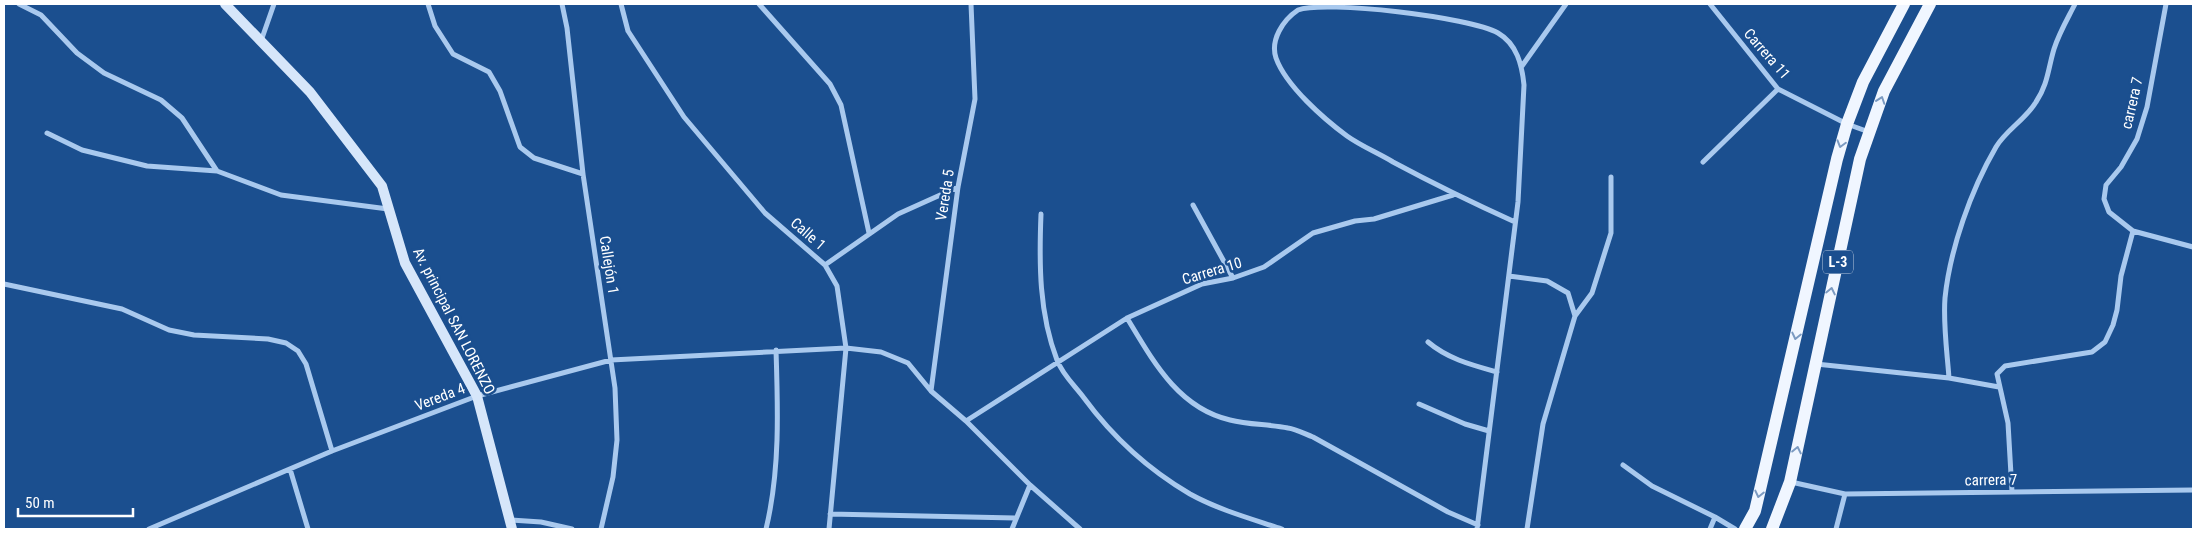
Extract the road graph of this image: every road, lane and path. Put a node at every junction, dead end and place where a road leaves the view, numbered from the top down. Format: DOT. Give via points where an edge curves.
graph roads {
  1 [pos="19,4"];
  2 [pos="224,4"];
  3 [pos="274,4"];
  4 [pos="428,4"];
  5 [pos="562,4"];
  6 [pos="620,4"];
  7 [pos="759,4"];
  8 [pos="972,4"];
  9 [pos="1566,4"];
  10 [pos="1710,4"];
  11 [pos="1904,4"];
  12 [pos="1930,4"];
  13 [pos="2075,4"];
  14 [pos="2166,4"];
  15 [pos="261,41"];
  16 [pos="1522,66"];
  17 [pos="1778,89"];
  18 [pos="1847,124"];
  19 [pos="1869,132"];
  20 [pos="47,133"];
  21 [pos="1703,162"];
  22 [pos="217,171"];
  23 [pos="583,174"];
  24 [pos="1611,177"];
  25 [pos="958,187"];
  26 [pos="1454,195"];
  27 [pos="1193,204"];
  28 [pos="389,209"];
  29 [pos="1041,214"];
  30 [pos="1515,222"];
  31 [pos="2133,231"];
  32 [pos="869,233"];
  33 [pos="2193,247"];
  34 [pos="825,265"];
  35 [pos="1509,276"];
  36 [pos="1233,278"];
  37 [pos="4,284"];
  38 [pos="1575,316"];
  39 [pos="1127,318"];
  40 [pos="1428,342"];
  41 [pos="846,348"];
  42 [pos="776,350"];
  43 [pos="611,360"];
  44 [pos="1058,363"];
  45 [pos="1816,364"];
  46 [pos="1497,372"];
  47 [pos="1949,378"];
  48 [pos="1999,387"];
  49 [pos="931,390"];
  50 [pos="477,396"];
  51 [pos="1419,404"];
  52 [pos="966,421"];
  53 [pos="1489,431"];
  54 [pos="332,451"];
  55 [pos="1623,465"];
  56 [pos="290,469"];
  57 [pos="1790,482"];
  58 [pos="1030,486"];
  59 [pos="2193,490"];
  60 [pos="2012,492"];
  61 [pos="1845,494"];
  62 [pos="830,514"];
  63 [pos="1715,517"];
  64 [pos="1015,518"];
  65 [pos="512,525"];
  66 [pos="1477,527"];
  67 [pos="1274,528"];
  68 [pos="149,529"];
  69 [pos="308,529"];
  70 [pos="572,529"];
  71 [pos="601,529"];
  72 [pos="766,529"];
  73 [pos="829,529"];
  74 [pos="1012,529"];
  75 [pos="1080,529"];
  76 [pos="1282,529"];
  77 [pos="1527,529"];
  78 [pos="1710,529"];
  79 [pos="1735,529"];
  80 [pos="1746,529"];
  81 [pos="1772,529"];
  82 [pos="1836,529"];
  1 -- 22 [label="street" via="41,15 77,53 104,73 161,100 182,118"];
  2 -- 15 [label="main road, Av. principal SAN LORENZO"];
  3 -- 15 [label="street"];
  4 -- 23 [label="street" via="435,26 453,54 489,72 500,91 520,147 534,158"];
  5 -- 23 [label="street, Callejón 1"];
  6 -- 34 [label="street, Calle 1" via="628,31 684,117 765,213"];
  7 -- 32 [label="street" via="830,84 841,104"];
  8 -- 25 [label="street, Vereda 5" via="975,99"];
  9 -- 16 [label="street"];
  10 -- 17 [label="street, Carrera 11"];
  11 -- 18 [label="main road, L-3" via="1863,82"];
  19 -- 12 [label="main road, L-3, one-way" via="1884,91"];
  13 -- 47 [label="street" via="2054,48 2048,80 2036,104 1997,146 1959,233 1945,298"];
  14 -- 31 [label="street, carrera 7" via="2147,107 2137,139 2106,185 2104,199 2109,212"];
  15 -- 28 [label="main road, Av. principal SAN LORENZO" via="310,92 382,186"];
  16 -- 26 [label="street" via="1515,50 1499,34 1415,12 1351,5 1312,5 1298,10 1279,30 1276,57 1301,95 1348,137"];
  16 -- 30 [label="street" via="1524,85"];
  17 -- 18 [label="street, Carrera 11"];
  17 -- 21 [label="street"];
  18 -- 19 [label="street, Carrera 11"];
  18 -- 80 [label="main road, L-3, one-way" via="1755,511"];
  45 -- 19 [label="main road, L-3, one-way" via="1860,159"];
  20 -- 22 [label="street" via="82,150 146,166"];
  22 -- 28 [label="street" via="281,195"];
  23 -- 43 [label="street, Callejón 1"];
  24 -- 38 [label="street" via="1611,233 1592,293"];
  25 -- 32 [label="street" via="898,214"];
  25 -- 49 [label="street, Vereda 5"];
  26 -- 30 [label="street"];
  26 -- 36 [label="street, Carrera 10" via="1313,233 1264,267"];
  27 -- 36 [label="street"];
  28 -- 50 [label="main road, Av. principal SAN LORENZO" via="406,263"];
  29 -- 44 [label="street" via="1040,278 1047,325"];
  30 -- 35 [label="street"];
  31 -- 33 [label="street"];
  31 -- 48 [label="street" via="2121,276 2118,310 2105,342 2092,352 2005,366 1997,374"];
  32 -- 34 [label="street"];
  34 -- 41 [label="street, Calle 1" via="837,286"];
  35 -- 38 [label="street" via="1546,281 1568,293"];
  35 -- 46 [label="street"];
  36 -- 39 [label="street, Carrera 10" via="1202,284"];
  37 -- 54 [label="street" via="122,309 169,330 286,343 298,351 306,364"];
  38 -- 77 [label="street" via="1543,424"];
  39 -- 44 [label="street, Carrera 10"];
  39 -- 66 [label="street" via="1172,386 1198,407 1230,420 1289,428 1313,437"];
  40 -- 46 [label="street" via="1439,352"];
  41 -- 42 [label="street, Vereda 4"];
  41 -- 49 [label="street, Vereda 4" via="881,352 908,363"];
  41 -- 62 [label="street, Calle 1"];
  42 -- 43 [label="street, Vereda 4"];
  42 -- 72 [label="street" via="776,451"];
  43 -- 50 [label="street, Vereda 4"];
  43 -- 71 [label="street, Callejón 1" via="617,440 613,477"];
  44 -- 52 [label="street, Carrera 10"];
  44 -- 67 [label="street" via="1098,417 1140,459 1191,494"];
  45 -- 47 [label="street"];
  57 -- 45 [label="main road, L-3, one-way"];
  46 -- 53 [label="street"];
  47 -- 48 [label="street"];
  48 -- 60 [label="street" via="2008,423"];
  49 -- 52 [label="street, Vereda 4"];
  50 -- 54 [label="street, Vereda 4"];
  50 -- 65 [label="main road, Av. principal SAN LORENZO"];
  51 -- 53 [label="street"];
  52 -- 58 [label="street, Vereda 4"];
  53 -- 66 [label="street"];
  54 -- 56 [label="street, Vereda 4"];
  55 -- 63 [label="street" via="1652,486"];
  56 -- 68 [label="street, Vereda 4"];
  56 -- 69 [label="street"];
  57 -- 61 [label="street, carrera 7"];
  57 -- 81 [label="main road, L-3"];
  58 -- 64 [label="street"];
  58 -- 75 [label="street, Vereda 4"];
  59 -- 60 [label="street, carrera 7"];
  60 -- 61 [label="street, carrera 7"];
  61 -- 82 [label="street"];
  62 -- 64 [label="street"];
  62 -- 73 [label="street, Calle 1"];
  63 -- 78 [label="street"];
  63 -- 79 [label="street"];
  64 -- 74 [label="street"];
  65 -- 70 [label="street" via="541,522"];
  67 -- 76 [label="street"];
}
